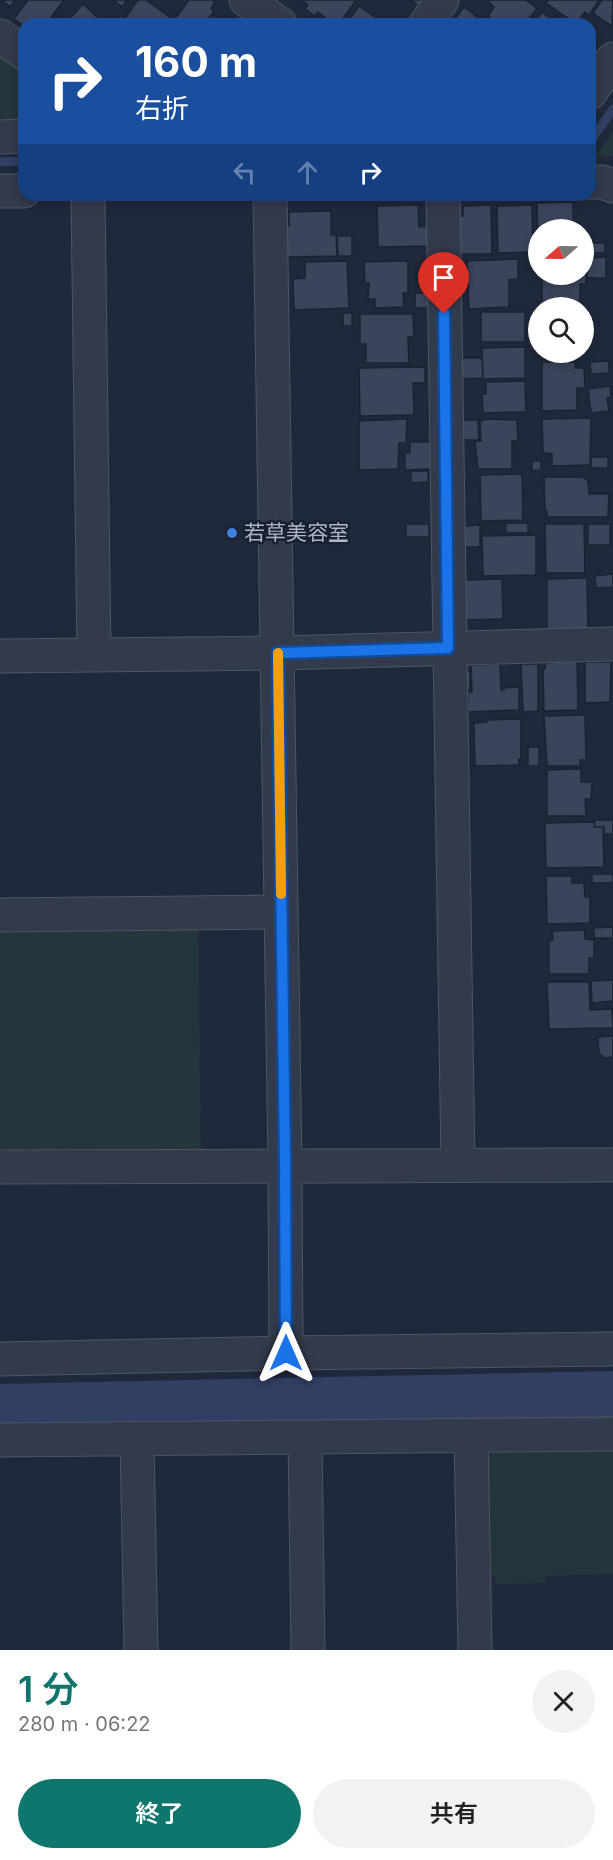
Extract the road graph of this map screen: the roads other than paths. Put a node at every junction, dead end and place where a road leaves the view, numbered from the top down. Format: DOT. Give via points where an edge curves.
graph roads {
  1 [pos="246,0"];
  2 [pos="442,0"];
  3 [pos="272,18"];
  4 [pos="430,18"];
  5 [pos="0,36"];
  6 [pos="18,49"];
  7 [pos="613,59"];
  8 [pos="596,84"];
  9 [pos="18,136"];
  10 [pos="0,137"];
  11 [pos="596,182"];
  12 [pos="613,186"];
  13 [pos="0,191"];
  14 [pos="18,191"];
  15 [pos="88,201"];
  16 [pos="270,201"];
  17 [pos="443,201"];
  18 [pos="613,644"];
  19 [pos="448,648"];
  20 [pos="278,653"];
  21 [pos="94,655"];
  22 [pos="0,656"];
  23 [pos="281,912"];
  24 [pos="0,915"];
  25 [pos="285,1165"];
  26 [pos="458,1165"];
  27 [pos="613,1165"];
  28 [pos="0,1167"];
  29 [pos="613,1349"];
  30 [pos="286,1353"];
  31 [pos="0,1359"];
  32 [pos="613,1434"];
  33 [pos="471,1436"];
  34 [pos="305,1437"];
  35 [pos="137,1439"];
  36 [pos="0,1440"];
  37 [pos="141,1650"];
  38 [pos="308,1650"];
  39 [pos="475,1650"];
  1 -- 3 [label="street"];
  2 -- 4 [label="street"];
  5 -- 6 [label="street"];
  7 -- 8 [label="street"];
  9 -- 10 [label="street"];
  11 -- 12 [label="street"];
  13 -- 14 [label="street"];
  15 -- 21 [label="street"];
  16 -- 20 [label="street"];
  17 -- 19 [label="street"];
  18 -- 19 [label="street"];
  19 -- 20 [label="street"];
  19 -- 26 [label="street"];
  20 -- 21 [label="street"];
  20 -- 23 [label="street"];
  21 -- 22 [label="street"];
  23 -- 24 [label="street"];
  23 -- 25 [label="street"];
  25 -- 26 [label="street"];
  25 -- 28 [label="street"];
  25 -- 30 [label="street"];
  26 -- 27 [label="street"];
  29 -- 30 [label="street"];
  30 -- 31 [label="street"];
  32 -- 33 [label="street"];
  33 -- 34 [label="street"];
  33 -- 39 [label="street"];
  34 -- 35 [label="street"];
  34 -- 38 [label="street"];
  35 -- 36 [label="street"];
  35 -- 37 [label="street"];
}
